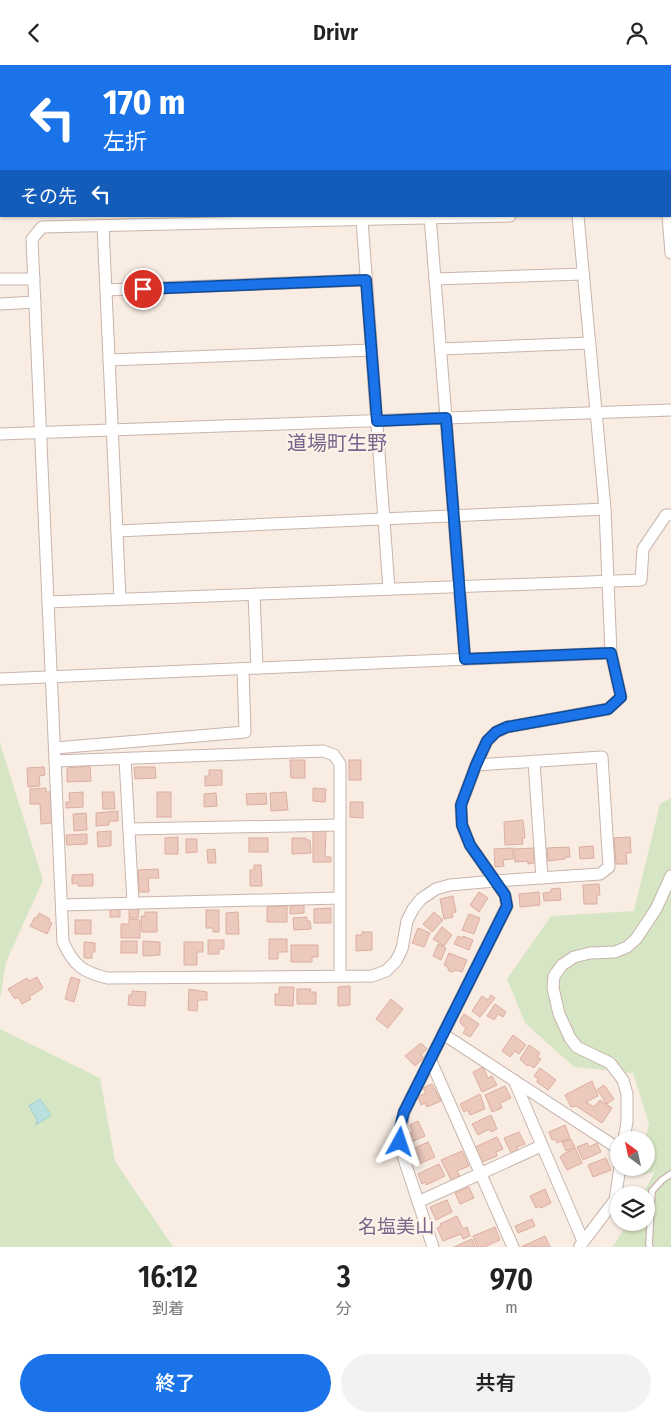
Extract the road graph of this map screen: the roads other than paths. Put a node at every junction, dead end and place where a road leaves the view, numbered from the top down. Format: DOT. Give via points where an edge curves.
graph roads {
  1 [pos="430,217"];
  2 [pos="578,217"];
  3 [pos="668,217"];
  4 [pos="208,220"];
  5 [pos="362,220"];
  6 [pos="59,221"];
  7 [pos="103,225"];
  8 [pos="671,253"];
  9 [pos="583,274"];
  10 [pos="0,279"];
  11 [pos="34,279"];
  12 [pos="435,279"];
  13 [pos="366,280"];
  14 [pos="106,290"];
  15 [pos="35,302"];
  16 [pos="0,304"];
  17 [pos="590,343"];
  18 [pos="440,349"];
  19 [pos="371,350"];
  20 [pos="109,360"];
  21 [pos="671,410"];
  22 [pos="596,413"];
  23 [pos="446,418"];
  24 [pos="377,421"];
  25 [pos="112,430"];
  26 [pos="41,433"];
  27 [pos="0,434"];
  28 [pos="605,509"];
  29 [pos="671,515"];
  30 [pos="454,516"];
  31 [pos="384,519"];
  32 [pos="117,531"];
  33 [pos="608,581"];
  34 [pos="459,587"];
  35 [pos="389,589"];
  36 [pos="254,594"];
  37 [pos="120,599"];
  38 [pos="48,602"];
  39 [pos="611,653"];
  40 [pos="465,659"];
  41 [pos="257,668"];
  42 [pos="243,669"];
  43 [pos="52,677"];
  44 [pos="0,679"];
  45 [pos="55,748"];
  46 [pos="125,759"];
  47 [pos="55,761"];
  48 [pos="534,761"];
  49 [pos="476,765"];
  50 [pos="340,825"];
  51 [pos="129,829"];
  52 [pos="542,877"];
  53 [pos="671,877"];
  54 [pos="495,881"];
  55 [pos="340,898"];
  56 [pos="133,903"];
  57 [pos="62,905"];
  58 [pos="340,975"];
  59 [pos="443,1034"];
  60 [pos="430,1059"];
  61 [pos="514,1080"];
  62 [pos="625,1131"];
  63 [pos="610,1143"];
  64 [pos="542,1146"];
  65 [pos="481,1173"];
  66 [pos="671,1174"];
  67 [pos="619,1176"];
  68 [pos="418,1202"];
  69 [pos="581,1244"];
  70 [pos="433,1247"];
  71 [pos="513,1247"];
  72 [pos="650,1247"];
  1 -- 5 [label="street"];
  1 -- 12 [label="street"];
  2 -- 9 [label="street"];
  3 -- 8 [label="street"];
  4 -- 5 [label="street"];
  4 -- 7 [label="street"];
  5 -- 13 [label="street"];
  6 -- 7 [label="street"];
  6 -- 11 [label="street" via="42,227 32,239"];
  7 -- 14 [label="street"];
  9 -- 12 [label="street"];
  9 -- 17 [label="street"];
  10 -- 11 [label="street"];
  11 -- 15 [label="street"];
  12 -- 18 [label="street"];
  13 -- 14 [label="street"];
  13 -- 19 [label="street"];
  14 -- 20 [label="street"];
  15 -- 16 [label="street"];
  15 -- 26 [label="street"];
  17 -- 18 [label="street"];
  17 -- 22 [label="street"];
  18 -- 23 [label="street"];
  19 -- 20 [label="street"];
  19 -- 24 [label="street"];
  20 -- 25 [label="street"];
  21 -- 22 [label="street"];
  22 -- 23 [label="street"];
  22 -- 28 [label="street"];
  23 -- 24 [label="street"];
  23 -- 30 [label="street"];
  24 -- 25 [label="street"];
  24 -- 31 [label="street"];
  25 -- 26 [label="street"];
  25 -- 32 [label="street"];
  26 -- 27 [label="street"];
  26 -- 38 [label="street"];
  28 -- 30 [label="street"];
  28 -- 33 [label="street"];
  29 -- 33 [label="street" via="666,515 643,549 641,580"];
  30 -- 31 [label="street"];
  30 -- 34 [label="street"];
  31 -- 32 [label="street"];
  31 -- 35 [label="street"];
  32 -- 37 [label="street"];
  33 -- 34 [label="street"];
  33 -- 39 [label="street"];
  34 -- 35 [label="street"];
  34 -- 40 [label="street"];
  35 -- 36 [label="street"];
  36 -- 37 [label="street"];
  36 -- 41 [label="street"];
  37 -- 38 [label="street"];
  38 -- 43 [label="street"];
  39 -- 40 [label="street"];
  39 -- 49 [label="street" via="621,697 608,709 507,727 487,741"];
  40 -- 41 [label="street"];
  41 -- 42 [label="street"];
  42 -- 43 [label="street"];
  42 -- 45 [label="street" via="245,732"];
  43 -- 44 [label="street"];
  43 -- 45 [label="street"];
  45 -- 47 [label="street"];
  46 -- 47 [label="street"];
  46 -- 50 [label="street" via="323,751 334,755 340,764"];
  46 -- 51 [label="street"];
  47 -- 57 [label="street"];
  48 -- 49 [label="street"];
  48 -- 52 [label="street"];
  48 -- 52 [label="street" via="602,757 609,867 600,874"];
  49 -- 54 [label="street" via="461,805 462,825 470,845"];
  50 -- 51 [label="street"];
  50 -- 55 [label="street"];
  51 -- 56 [label="street"];
  52 -- 54 [label="street"];
  53 -- 62 [label="street" via="656,909 627,947 615,952 574,957 554,976 553,988 559,1014 570,1038 577,1047 610,1063 623,1080 627,1094"];
  54 -- 58 [label="street" via="436,889 413,909 407,921 402,949 386,971 372,976"];
  54 -- 59 [label="street" via="505,895 507,906"];
  55 -- 56 [label="street"];
  55 -- 58 [label="street"];
  56 -- 57 [label="street"];
  57 -- 58 [label="street" via="63,942 69,956 90,974 107,978"];
  59 -- 60 [label="street"];
  59 -- 61 [label="street"];
  60 -- 65 [label="street"];
  60 -- 68 [label="street" via="400,1127 402,1156"];
  61 -- 63 [label="street"];
  61 -- 64 [label="street"];
  64 -- 65 [label="street"];
  64 -- 69 [label="street"];
  65 -- 68 [label="street"];
  65 -- 71 [label="street"];
  66 -- 72 [label="lane" via="652,1191"];
  67 -- 69 [label="street" via="615,1201"];
  68 -- 70 [label="street"];
}
